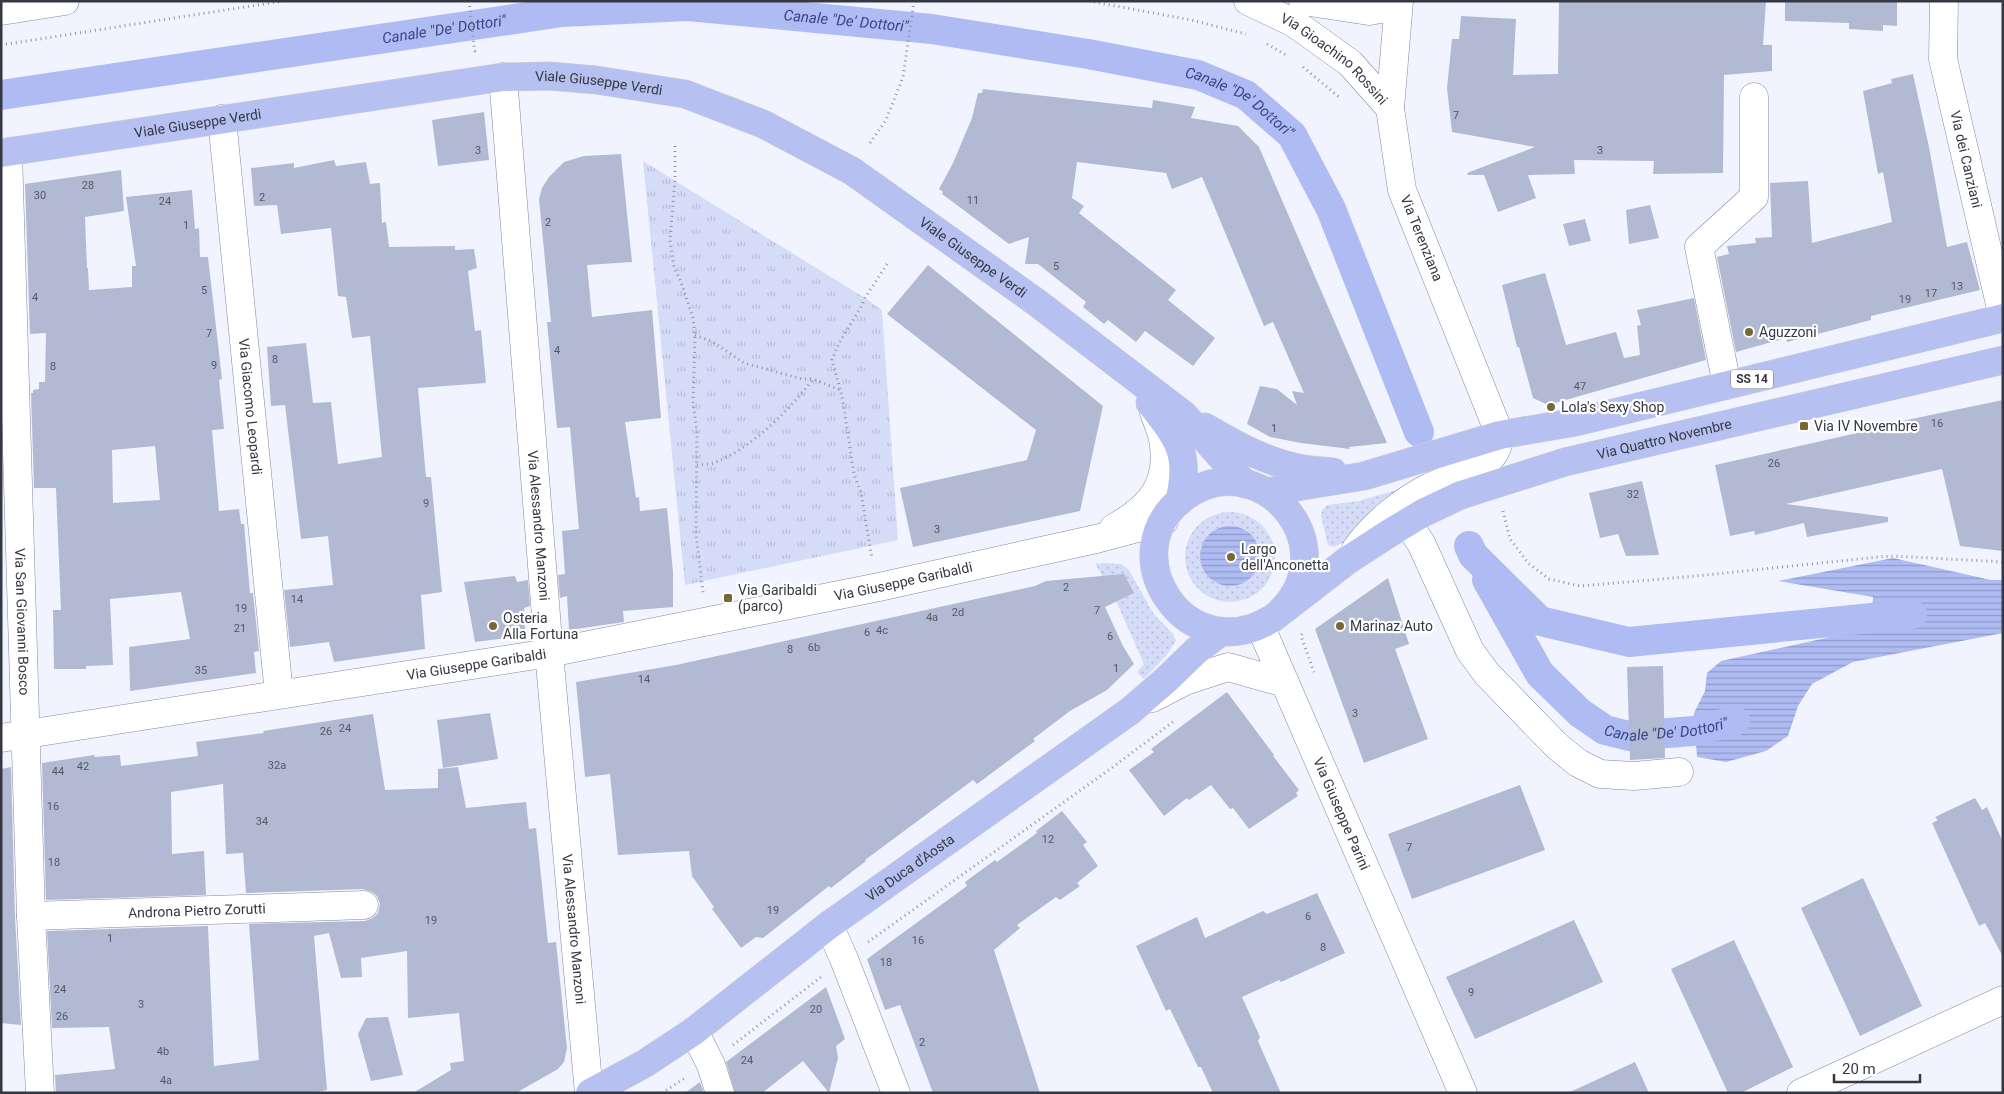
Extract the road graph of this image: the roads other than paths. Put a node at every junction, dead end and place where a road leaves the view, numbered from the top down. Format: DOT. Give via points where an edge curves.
graph roads {
  1 [pos="65,1"];
  2 [pos="1248,1"];
  3 [pos="1303,1"];
  4 [pos="1944,1"];
  5 [pos="1398,3"];
  6 [pos="10,7"];
  7 [pos="503,77"];
  8 [pos="1754,97"];
  9 [pos="1390,108"];
  10 [pos="222,119"];
  11 [pos="5,152"];
  12 [pos="2003,318"];
  13 [pos="2003,360"];
  14 [pos="1121,367"];
  15 [pos="1727,385"];
  16 [pos="1151,404"];
  17 [pos="1184,415"];
  18 [pos="1500,435"];
  19 [pos="1364,476"];
  20 [pos="1255,488"];
  21 [pos="1171,511"];
  22 [pos="1408,522"];
  23 [pos="1096,539"];
  24 [pos="1348,560"];
  25 [pos="1271,618"];
  26 [pos="1222,632"];
  27 [pos="549,653"];
  28 [pos="1285,683"];
  29 [pos="279,694"];
  30 [pos="1133,708"];
  31 [pos="13,736"];
  32 [pos="1679,772"];
  33 [pos="364,905"];
  34 [pos="31,916"];
  35 [pos="829,925"];
  36 [pos="2003,1000"];
  37 [pos="694,1032"];
  38 [pos="40,1093"];
  39 [pos="590,1093"];
  40 [pos="720,1093"];
  41 [pos="896,1093"];
  42 [pos="1463,1093"];
  43 [pos="1802,1093"];
  1 -- 6 [label="street"];
  2 -- 9 [label="street, Via Gioachino Rossini" via="1294,23 1350,63"];
  3 -- 5 [label="street, Via Gioachino Rossini" via="1369,11"];
  4 -- 12 [label="street, Via dei Canziani" via="1943,59"];
  5 -- 9 [label="street, Via Terenziana"];
  7 -- 10 [label="main road, Viale Giuseppe Verdi"];
  7 -- 14 [label="main road, Viale Giuseppe Verdi" via="596,80 685,94 763,124 852,171"];
  7 -- 27 [label="street, Via Alessandro Manzoni"];
  8 -- 15 [label="street" via="1754,197 1699,247"];
  9 -- 18 [label="street, Via Terenziana" via="1402,190"];
  10 -- 11 [label="main road, Viale Giuseppe Verdi"];
  10 -- 29 [label="street, Via Giacomo Leopardi"];
  11 -- 31 [label="street, Via San Giovanni Bosco"];
  12 -- 15 [label="main road, SS 14"];
  13 -- 22 [label="main road, Via Quattro Novembre" via="1565,462 1460,495"];
  14 -- 16 [label="main road"];
  14 -- 17 [label="main road"];
  15 -- 18 [label="main road, SS 14" via="1556,427"];
  16 -- 21 [label="main road" via="1173,432 1185,462 1184,483"];
  16 -- 23 [label="street" via="1163,440 1164,473 1154,497 1133,517"];
  17 -- 19 [label="main road" via="1235,445 1266,458 1298,468"];
  17 -- 20 [label="main road"];
  18 -- 19 [label="main road"];
  18 -- 24 [label="street" via="1498,450 1484,464 1429,488 1395,510 1365,536"];
  19 -- 20 [label="main road"];
  20 -- 21 [label="main road" via="1224,482 1209,485 1191,493"];
  20 -- 25 [label="main road" via="1279,501 1290,513 1303,544 1301,580 1292,598"];
  21 -- 23 [label="street"];
  21 -- 26 [label="main road" via="1158,536 1155,557 1156,574 1162,590 1171,605 1188,620"];
  22 -- 24 [label="main road, Via Quattro Novembre"];
  22 -- 32 [label="street" via="1421,542 1470,651 1487,674 1557,746 1578,763 1600,774 1634,776"];
  23 -- 27 [label="street, Via Giuseppe Garibaldi" via="879,587"];
  24 -- 25 [label="main road"];
  25 -- 26 [label="main road" via="1245,630"];
  25 -- 28 [label="street"];
  26 -- 30 [label="main road, Via Duca d'Aosta" via="1196,650"];
  27 -- 29 [label="street, Via Giuseppe Garibaldi"];
  27 -- 39 [label="street, Via Alessandro Manzoni"];
  28 -- 30 [label="street" via="1228,667 1185,681"];
  28 -- 42 [label="street, Via Giuseppe Parini"];
  29 -- 31 [label="street, Via Giuseppe Garibaldi"];
  30 -- 35 [label="main road, Via Duca d'Aosta"];
  31 -- 34 [label="street, Via San Giovanni Bosco"];
  33 -- 34 [label="street, Androna Pietro Zorutti"];
  34 -- 38 [label="street, Via San Giovanni Bosco"];
  35 -- 37 [label="main road, Via Duca d'Aosta"];
  35 -- 41 [label="street"];
  36 -- 43 [label="street"];
  37 -- 39 [label="main road, Via Duca d'Aosta"];
  37 -- 40 [label="street" via="710,1063"];
}
